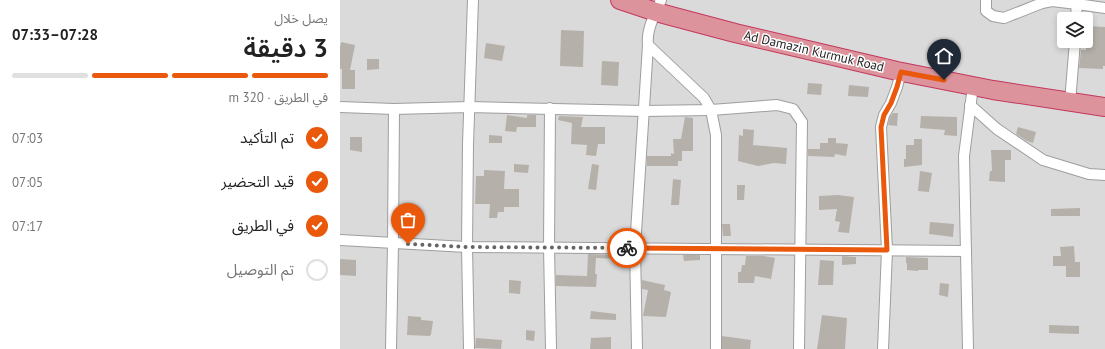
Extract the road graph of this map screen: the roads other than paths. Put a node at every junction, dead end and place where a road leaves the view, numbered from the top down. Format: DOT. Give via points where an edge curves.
graph roads {
  1 [pos="473,0"];
  2 [pos="620,0"];
  3 [pos="986,0"];
  4 [pos="1077,2"];
  5 [pos="659,6"];
  6 [pos="1105,8"];
  7 [pos="1076,12"];
  8 [pos="648,45"];
  9 [pos="1074,48"];
  10 [pos="901,72"];
  11 [pos="973,86"];
  12 [pos="1070,102"];
  13 [pos="970,106"];
  14 [pos="1105,107"];
  15 [pos="340,108"];
  16 [pos="469,108"];
  17 [pos="550,108"];
  18 [pos="394,109"];
  19 [pos="711,110"];
  20 [pos="644,111"];
  21 [pos="1105,175"];
  22 [pos="340,240"];
  23 [pos="393,243"];
  24 [pos="467,247"];
  25 [pos="549,247"];
  26 [pos="636,248"];
  27 [pos="716,249"];
  28 [pos="800,250"];
  29 [pos="887,250"];
  30 [pos="966,251"];
  31 [pos="391,349"];
  32 [pos="469,349"];
  33 [pos="551,349"];
  34 [pos="637,349"];
  35 [pos="716,349"];
  36 [pos="799,349"];
  37 [pos="882,349"];
  38 [pos="968,349"];
  1 -- 16 [label="street"];
  2 -- 5 [label="highway, Ad Damazin Kurmuk Road"];
  3 -- 4 [label="street" via="986,11 993,16 1004,18 1042,3"];
  4 -- 6 [label="street"];
  4 -- 7 [label="street"];
  5 -- 8 [label="street" via="649,30"];
  5 -- 10 [label="highway, Ad Damazin Kurmuk Road" via="735,33"];
  8 -- 19 [label="street" via="704,98"];
  8 -- 20 [label="street"];
  9 -- 12 [label="street"];
  10 -- 11 [label="highway, Ad Damazin Kurmuk Road"];
  10 -- 29 [label="street" via="881,127"];
  11 -- 12 [label="highway, Ad Damazin Kurmuk Road"];
  11 -- 13 [label="street"];
  12 -- 14 [label="highway, Ad Damazin Kurmuk Road"];
  13 -- 21 [label="street" via="997,129 1043,160 1089,174"];
  13 -- 30 [label="street" via="964,156"];
  15 -- 18 [label="street"];
  16 -- 17 [label="street"];
  16 -- 18 [label="street"];
  16 -- 24 [label="street"];
  17 -- 20 [label="street"];
  17 -- 25 [label="street"];
  18 -- 23 [label="street"];
  19 -- 20 [label="street"];
  19 -- 27 [label="street" via="716,135"];
  19 -- 28 [label="street" via="777,105 793,109 802,122"];
  20 -- 26 [label="street"];
  22 -- 23 [label="street"];
  23 -- 24 [label="street"];
  23 -- 31 [label="street"];
  24 -- 25 [label="street"];
  24 -- 32 [label="street"];
  25 -- 26 [label="street"];
  25 -- 33 [label="street"];
  26 -- 27 [label="street"];
  26 -- 34 [label="street"];
  27 -- 28 [label="street"];
  27 -- 35 [label="street"];
  28 -- 29 [label="street"];
  28 -- 36 [label="street"];
  29 -- 30 [label="street"];
  29 -- 37 [label="street"];
  30 -- 38 [label="street"];
}
